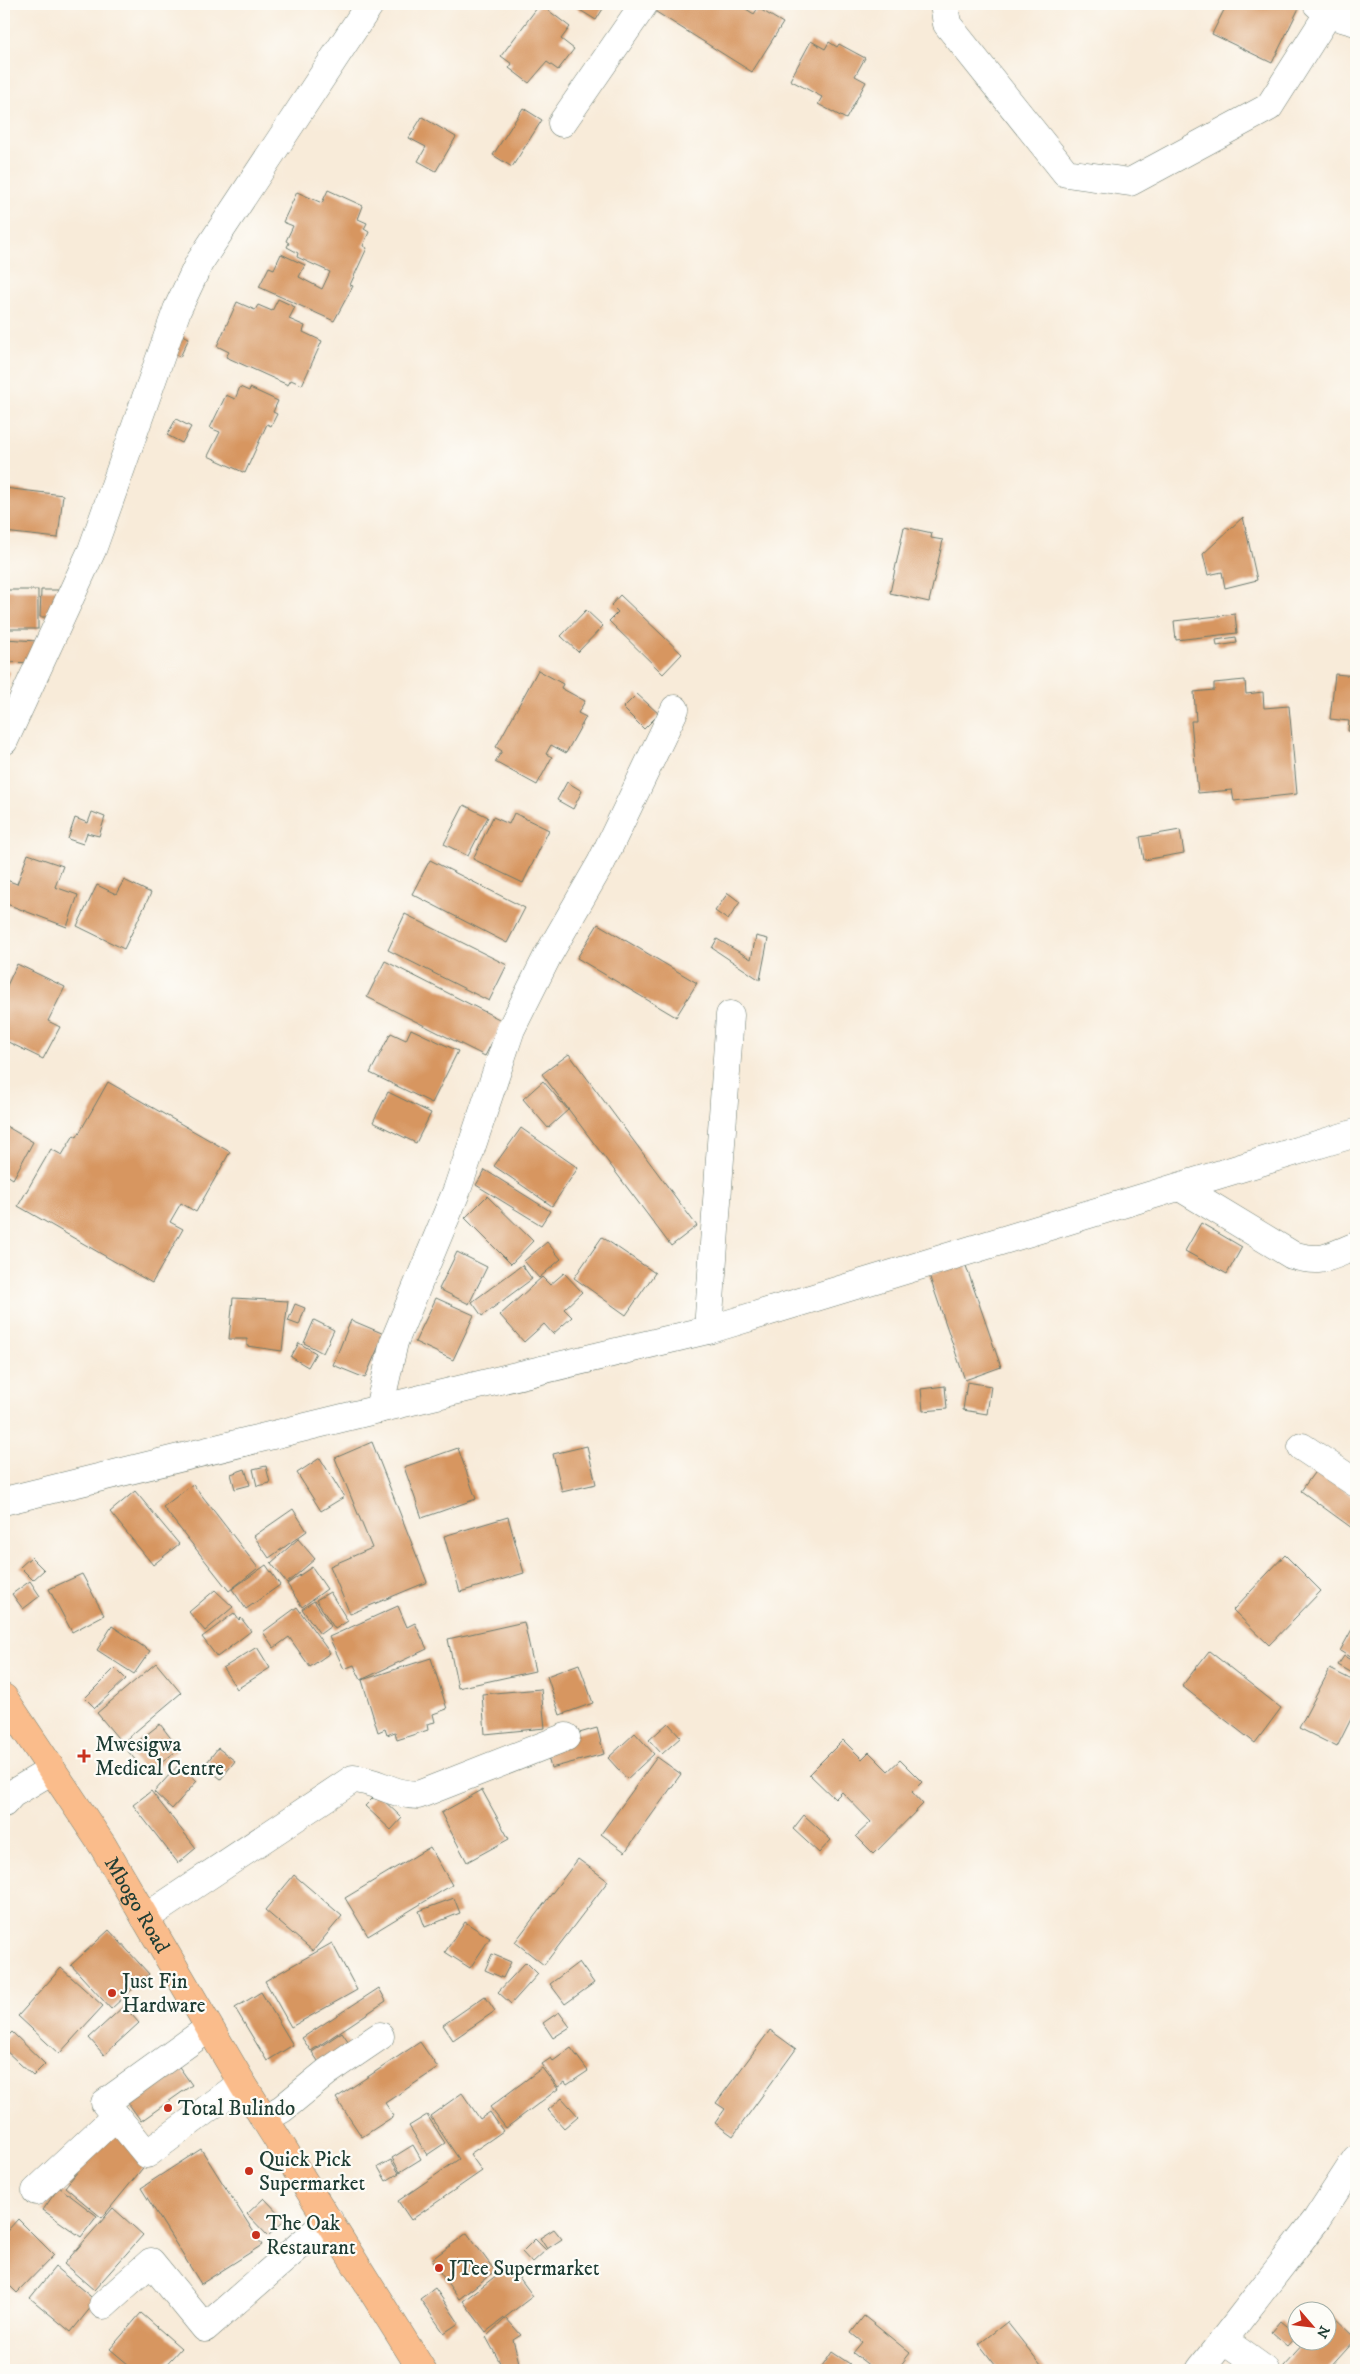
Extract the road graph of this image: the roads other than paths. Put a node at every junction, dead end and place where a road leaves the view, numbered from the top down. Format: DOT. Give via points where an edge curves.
graph roads {
  1 [pos="370,4"];
  2 [pos="644,4"];
  3 [pos="944,4"];
  4 [pos="1322,9"];
  5 [pos="1356,22"];
  6 [pos="562,123"];
  7 [pos="675,709"];
  8 [pos="4,741"];
  9 [pos="730,1015"];
  10 [pos="1356,1133"];
  11 [pos="1180,1187"];
  12 [pos="1356,1246"];
  13 [pos="708,1330"];
  14 [pos="379,1409"];
  15 [pos="1302,1446"];
  16 [pos="1356,1483"];
  17 [pos="4,1502"];
  18 [pos="4,1698"];
  19 [pos="566,1737"];
  20 [pos="52,1770"];
  21 [pos="4,1803"];
  22 [pos="145,1918"];
  23 [pos="210,2028"];
  24 [pos="380,2036"];
  25 [pos="242,2083"];
  26 [pos="116,2116"];
  27 [pos="264,2119"];
  28 [pos="1356,2159"];
  29 [pos="36,2192"];
  30 [pos="329,2220"];
  31 [pos="103,2305"];
  32 [pos="1223,2340"];
  33 [pos="422,2370"];
  34 [pos="1200,2370"];
  35 [pos="1266,2370"];
  1 -- 8 [label="street" via="199,262 177,310 92,550"];
  2 -- 6 [label="street"];
  3 -- 4 [label="street" via="947,24 1066,173 1130,182 1269,106"];
  4 -- 5 [label="street"];
  7 -- 14 [label="street" via="601,864 547,957 512,1029 457,1190 394,1342"];
  9 -- 13 [label="street"];
  10 -- 11 [label="street"];
  11 -- 12 [label="street" via="1292,1255 1312,1261 1326,1260"];
  11 -- 13 [label="street"];
  13 -- 14 [label="street"];
  14 -- 17 [label="street"];
  15 -- 16 [label="street"];
  18 -- 20 [label="main road, Mbogo Road"];
  19 -- 22 [label="street" via="418,1795 406,1795 352,1780"];
  20 -- 21 [label="street" via="12,1794"];
  20 -- 22 [label="main road, Mbogo Road" via="103,1846"];
  22 -- 23 [label="main road, Mbogo Road"];
  23 -- 25 [label="main road, Mbogo Road"];
  23 -- 26 [label="street" via="105,2103"];
  24 -- 27 [label="street"];
  25 -- 26 [label="street" via="147,2154"];
  25 -- 27 [label="main road, Mbogo Road"];
  26 -- 29 [label="street"];
  27 -- 30 [label="main road, Mbogo Road"];
  28 -- 32 [label="street" via="1317,2219"];
  30 -- 31 [label="street" via="205,2328 151,2262"];
  30 -- 33 [label="main road, Mbogo Road"];
  32 -- 34 [label="street"];
  32 -- 35 [label="street"];
}
